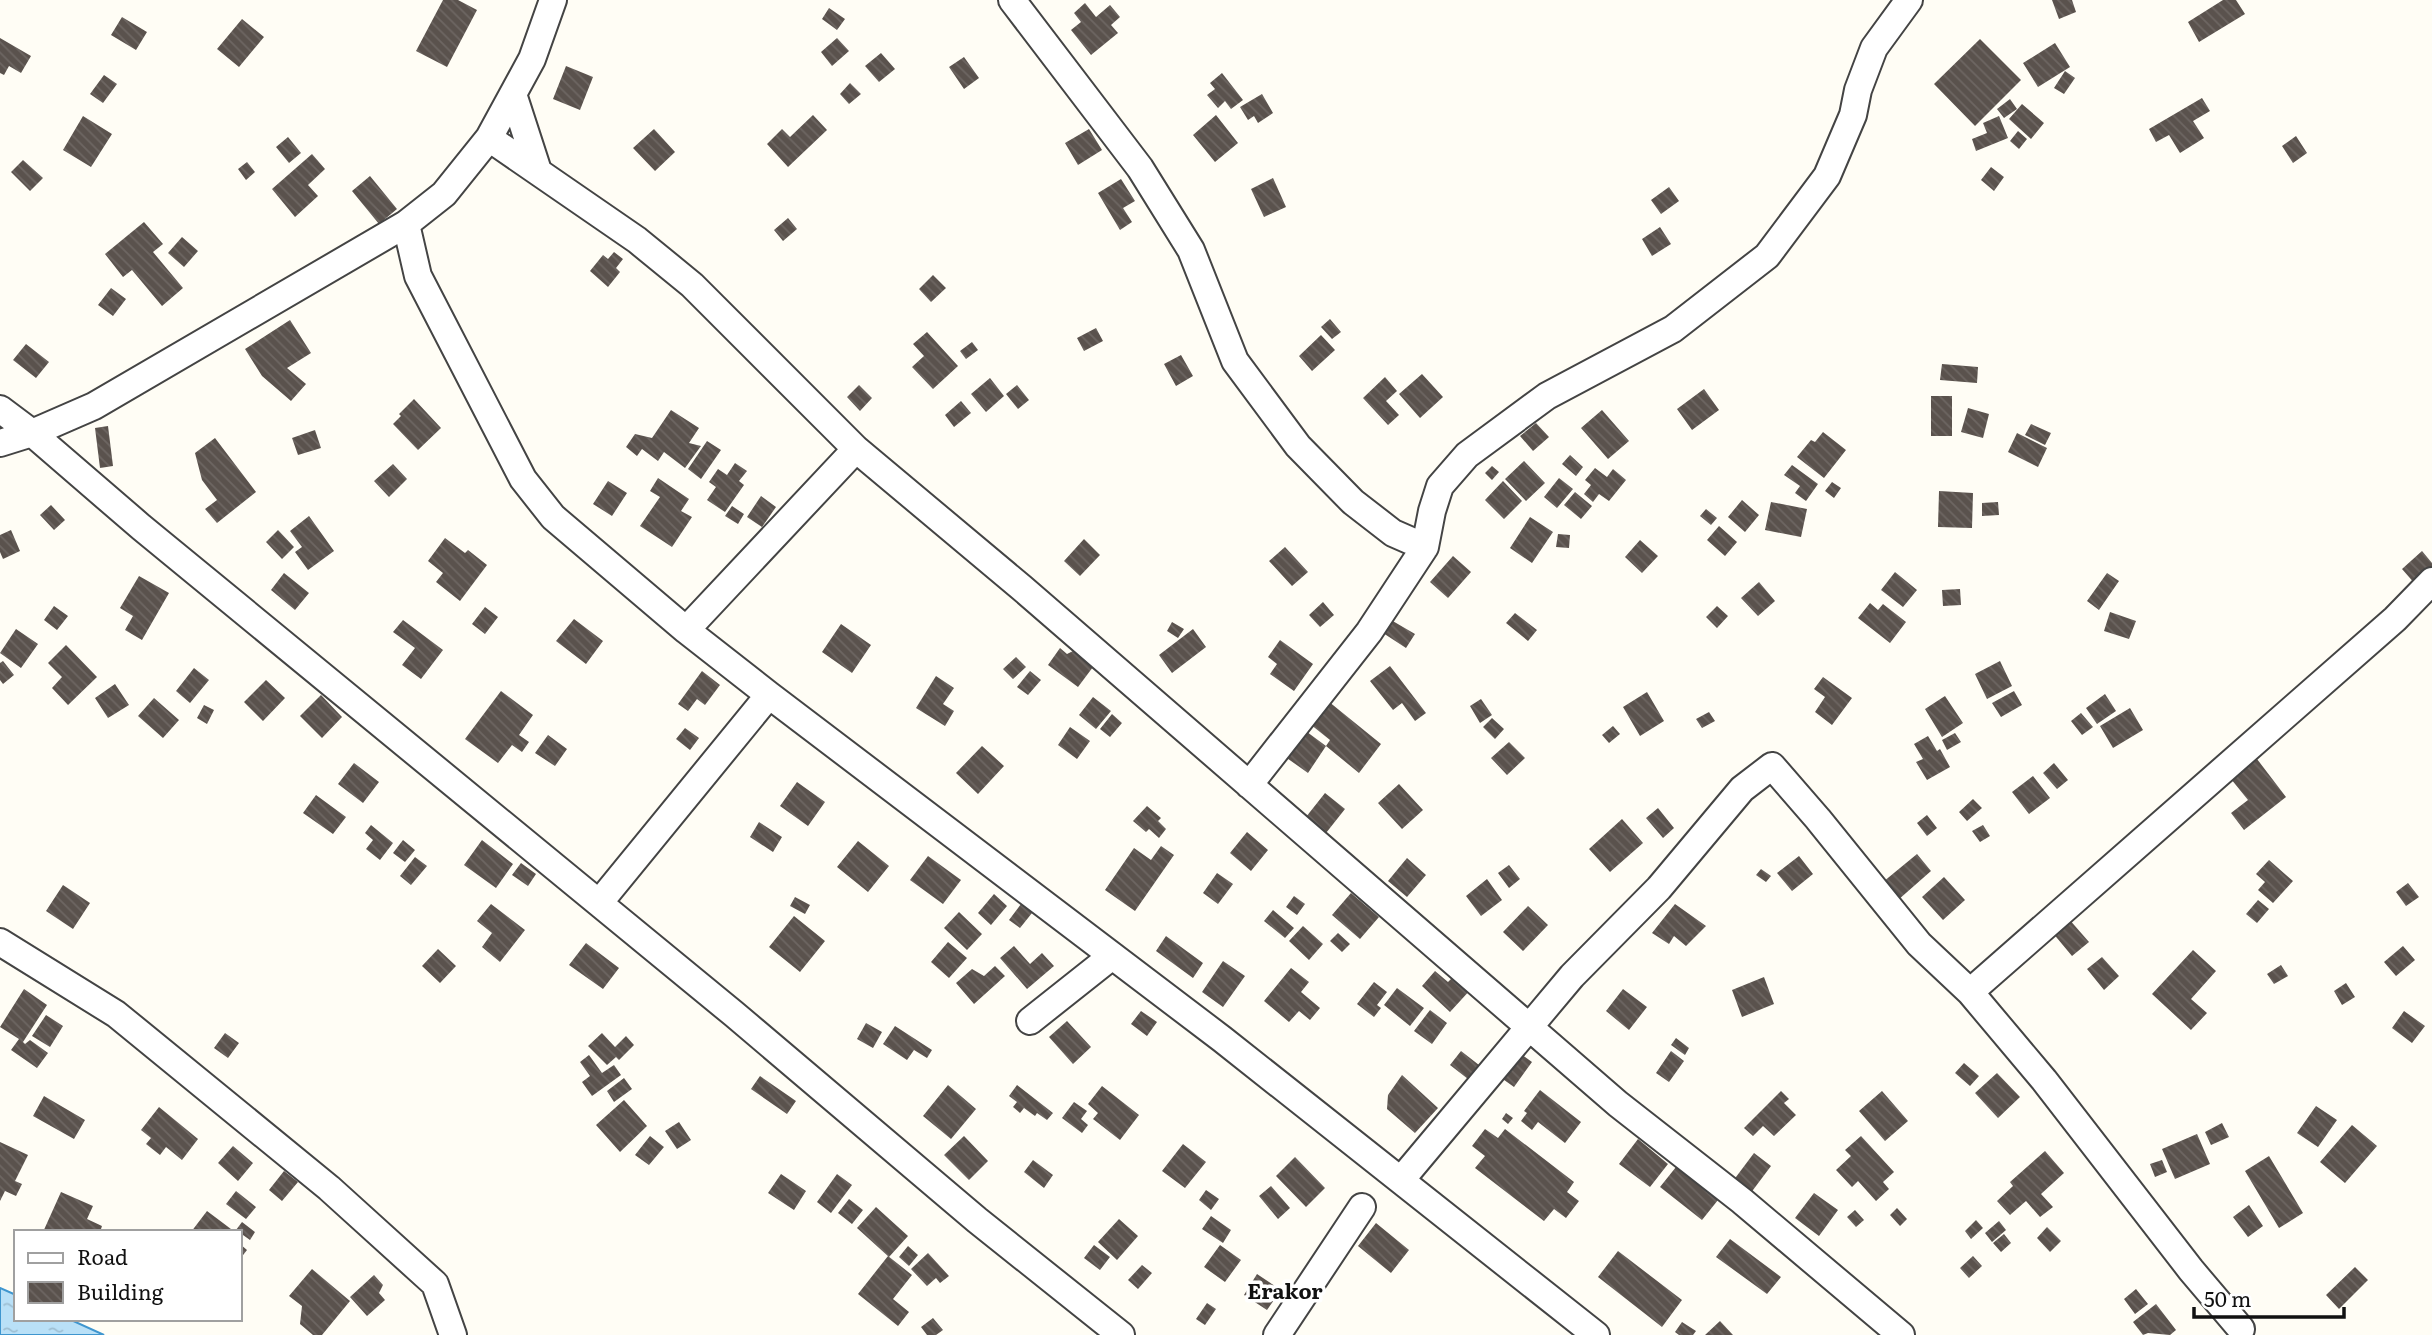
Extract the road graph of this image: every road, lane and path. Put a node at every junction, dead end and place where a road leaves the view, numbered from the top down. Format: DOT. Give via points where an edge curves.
graph roads {
  1 [pos="553,0"];
  2 [pos="1012,0"];
  3 [pos="1909,0"];
  4 [pos="513,94"];
  5 [pos="489,138"];
  6 [pos="538,171"];
  7 [pos="406,224"];
  8 [pos="0,409"];
  9 [pos="33,433"];
  10 [pos="0,443"];
  11 [pos="856,449"];
  12 [pos="1425,547"];
  13 [pos="2432,581"];
  14 [pos="686,630"];
  15 [pos="769,695"];
  16 [pos="1249,785"];
  17 [pos="599,903"];
  18 [pos="0,942"];
  19 [pos="1112,956"];
  20 [pos="1970,992"];
  21 [pos="1030,1021"];
  22 [pos="1531,1027"];
  23 [pos="1401,1180"];
  24 [pos="1362,1207"];
  25 [pos="2240,1333"];
  26 [pos="453,1335"];
  27 [pos="1121,1335"];
  28 [pos="1277,1335"];
  29 [pos="1596,1335"];
  30 [pos="1901,1335"];
  1 -- 4 [label="street" via="532,59"];
  2 -- 12 [label="street" via="1140,168 1191,250 1234,361 1298,446 1353,502 1392,533"];
  3 -- 12 [label="street" via="1874,48 1827,176 1766,256 1672,329 1547,396 1466,455 1440,486"];
  4 -- 5 [label="street"];
  4 -- 6 [label="street"];
  5 -- 6 [label="street"];
  5 -- 7 [label="street" via="444,194"];
  6 -- 11 [label="street" via="692,285"];
  7 -- 9 [label="street" via="94,406"];
  7 -- 14 [label="street" via="418,276 523,479 553,517"];
  8 -- 9 [label="street"];
  9 -- 10 [label="street"];
  9 -- 17 [label="street"];
  11 -- 14 [label="street"];
  11 -- 16 [label="street"];
  12 -- 16 [label="street" via="1369,632"];
  13 -- 20 [label="street" via="2395,619"];
  14 -- 15 [label="street"];
  15 -- 17 [label="street"];
  15 -- 19 [label="street"];
  16 -- 22 [label="street"];
  17 -- 27 [label="street"];
  18 -- 26 [label="street" via="116,1014 329,1188 435,1284"];
  19 -- 21 [label="street"];
  19 -- 23 [label="street"];
  20 -- 22 [label="street" via="1919,944 1772,766 1742,789"];
  20 -- 25 [label="street"];
  22 -- 23 [label="street"];
  22 -- 30 [label="street" via="1618,1104"];
  23 -- 29 [label="street"];
  24 -- 28 [label="street"];
}
